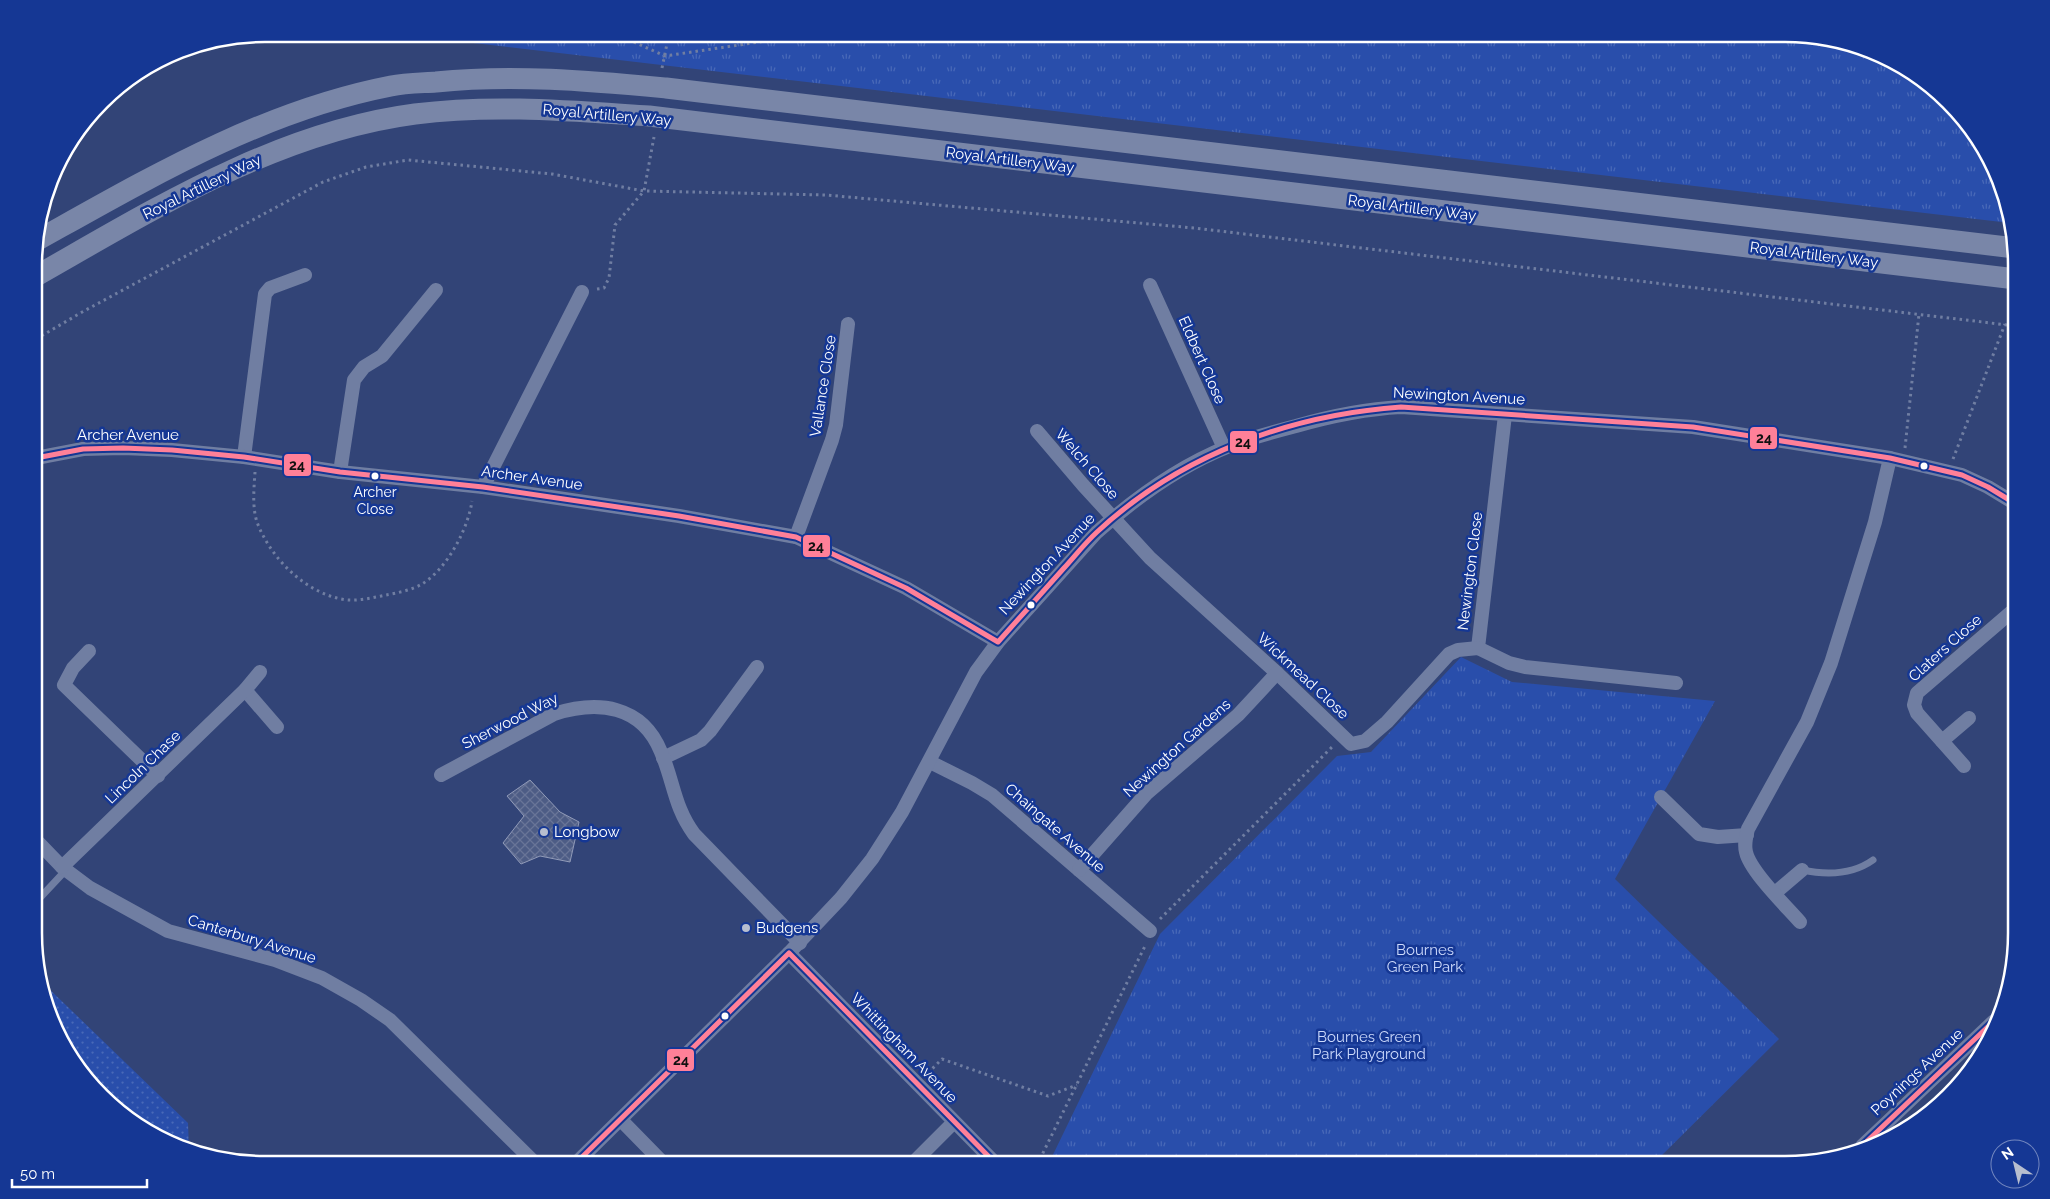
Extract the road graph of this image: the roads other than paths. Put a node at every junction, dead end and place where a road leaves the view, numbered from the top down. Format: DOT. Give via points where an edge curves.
graph roads {
  1 [pos="44,237"];
  2 [pos="2007,247"];
  3 [pos="42,273"];
  4 [pos="305,275"];
  5 [pos="2008,278"];
  6 [pos="1150,285"];
  7 [pos="436,290"];
  8 [pos="582,292"];
  9 [pos="848,324"];
  10 [pos="1504,415"];
  11 [pos="1038,431"];
  12 [pos="1224,448"];
  13 [pos="42,457"];
  14 [pos="250,458"];
  15 [pos="1897,460"];
  16 [pos="340,472"];
  17 [pos="479,486"];
  18 [pos="2008,499"];
  19 [pos="1113,518"];
  20 [pos="796,537"];
  21 [pos="2008,615"];
  22 [pos="998,642"];
  23 [pos="1478,648"];
  24 [pos="89,651"];
  25 [pos="757,667"];
  26 [pos="260,672"];
  27 [pos="1277,673"];
  28 [pos="1676,683"];
  29 [pos="245,690"];
  30 [pos="1969,718"];
  31 [pos="277,727"];
  32 [pos="1942,741"];
  33 [pos="663,758"];
  34 [pos="930,762"];
  35 [pos="1964,766"];
  36 [pos="441,775"];
  37 [pos="158,776"];
  38 [pos="1661,797"];
  39 [pos="1747,834"];
  40 [pos="42,846"];
  41 [pos="1873,860"];
  42 [pos="64,868"];
  43 [pos="1079,870"];
  44 [pos="1802,870"];
  45 [pos="1775,893"];
  46 [pos="42,895"];
  47 [pos="1800,922"];
  48 [pos="1150,931"];
  49 [pos="800,942"];
  50 [pos="789,953"];
  51 [pos="1987,1028"];
  52 [pos="620,1120"];
  53 [pos="954,1122"];
  54 [pos="1867,1141"];
  55 [pos="528,1156"];
  56 [pos="583,1156"];
  57 [pos="656,1156"];
  58 [pos="920,1156"];
  59 [pos="988,1156"];
  1 -- 2 [label="main road, Royal Artillery Way" via="229,138 310,107 392,86 480,78 568,79 666,88"];
  3 -- 5 [label="main road, Royal Artillery Way" via="200,185 313,138 414,114 513,108 649,116"];
  4 -- 14 [label="street" via="270,288 265,294"];
  6 -- 12 [label="street, Eldbert Close"];
  7 -- 16 [label="street" via="382,356 364,368 354,380"];
  8 -- 17 [label="street"];
  9 -- 20 [label="street, Vallance Close" via="834,432"];
  10 -- 12 [label="street, Newington Avenue" via="1401,407 1362,410 1258,436"];
  10 -- 15 [label="street, Newington Avenue" via="1693,427"];
  10 -- 23 [label="street, Newington Close"];
  11 -- 19 [label="street, Welch Close"];
  12 -- 19 [label="street, Newington Avenue" via="1160,484"];
  13 -- 14 [label="street, Archer Avenue" via="83,449 123,448"];
  14 -- 16 [label="street, Archer Avenue"];
  15 -- 18 [label="street" via="1962,475"];
  15 -- 39 [label="street" via="1874,522 1831,663 1807,722"];
  16 -- 17 [label="street, Archer Avenue"];
  17 -- 20 [label="street, Archer Avenue"];
  19 -- 22 [label="street, Newington Avenue"];
  19 -- 27 [label="street, Wickmead Close" via="1150,558"];
  20 -- 22 [label="street, Archer Avenue" via="906,588"];
  21 -- 32 [label="street, Claters Close" via="1917,693 1914,705 1917,713"];
  22 -- 34 [label="street, Newington Avenue" via="976,672"];
  23 -- 27 [label="street, Wickmead Close" via="1449,654 1387,722 1365,741 1351,744"];
  23 -- 28 [label="street, Newington Close" via="1525,667"];
  24 -- 37 [label="street" via="73,668 64,685"];
  25 -- 33 [label="street" via="710,731 700,740"];
  26 -- 29 [label="street, Lincoln Chase"];
  27 -- 43 [label="street, Newington Gardens" via="1238,715 1146,794"];
  29 -- 31 [label="street"];
  29 -- 37 [label="street, Lincoln Chase"];
  30 -- 32 [label="street"];
  32 -- 35 [label="street, Claters Close"];
  33 -- 36 [label="street, Sherwood Way" via="654,738 630,716 600,706 586,706 554,714"];
  33 -- 49 [label="street, Sherwood Way" via="683,819 694,834"];
  34 -- 43 [label="street, Chaingate Avenue" via="992,795"];
  34 -- 49 [label="street, Newington Avenue" via="872,859"];
  37 -- 42 [label="street, Lincoln Chase"];
  38 -- 39 [label="street" via="1699,834 1718,837"];
  39 -- 45 [label="street" via="1749,860"];
  40 -- 42 [label="street, Canterbury Avenue"];
  41 -- 44 [label="lane" via="1862,868 1841,872 1821,874"];
  42 -- 46 [label="lane"];
  42 -- 55 [label="street, Canterbury Avenue" via="99,893 168,931 275,960 322,978 361,1000 390,1020"];
  43 -- 48 [label="street, Chaingate Avenue"];
  44 -- 45 [label="street"];
  45 -- 47 [label="street"];
  49 -- 50 [label="street, Newington Avenue"];
  50 -- 52 [label="street, Newington Avenue"];
  50 -- 53 [label="street, Whittingham Avenue"];
  51 -- 54 [label="street, Poynings Avenue"];
  52 -- 56 [label="street, Newington Avenue"];
  52 -- 57 [label="street"];
  53 -- 58 [label="street"];
  53 -- 59 [label="street, Whittingham Avenue"];
}
